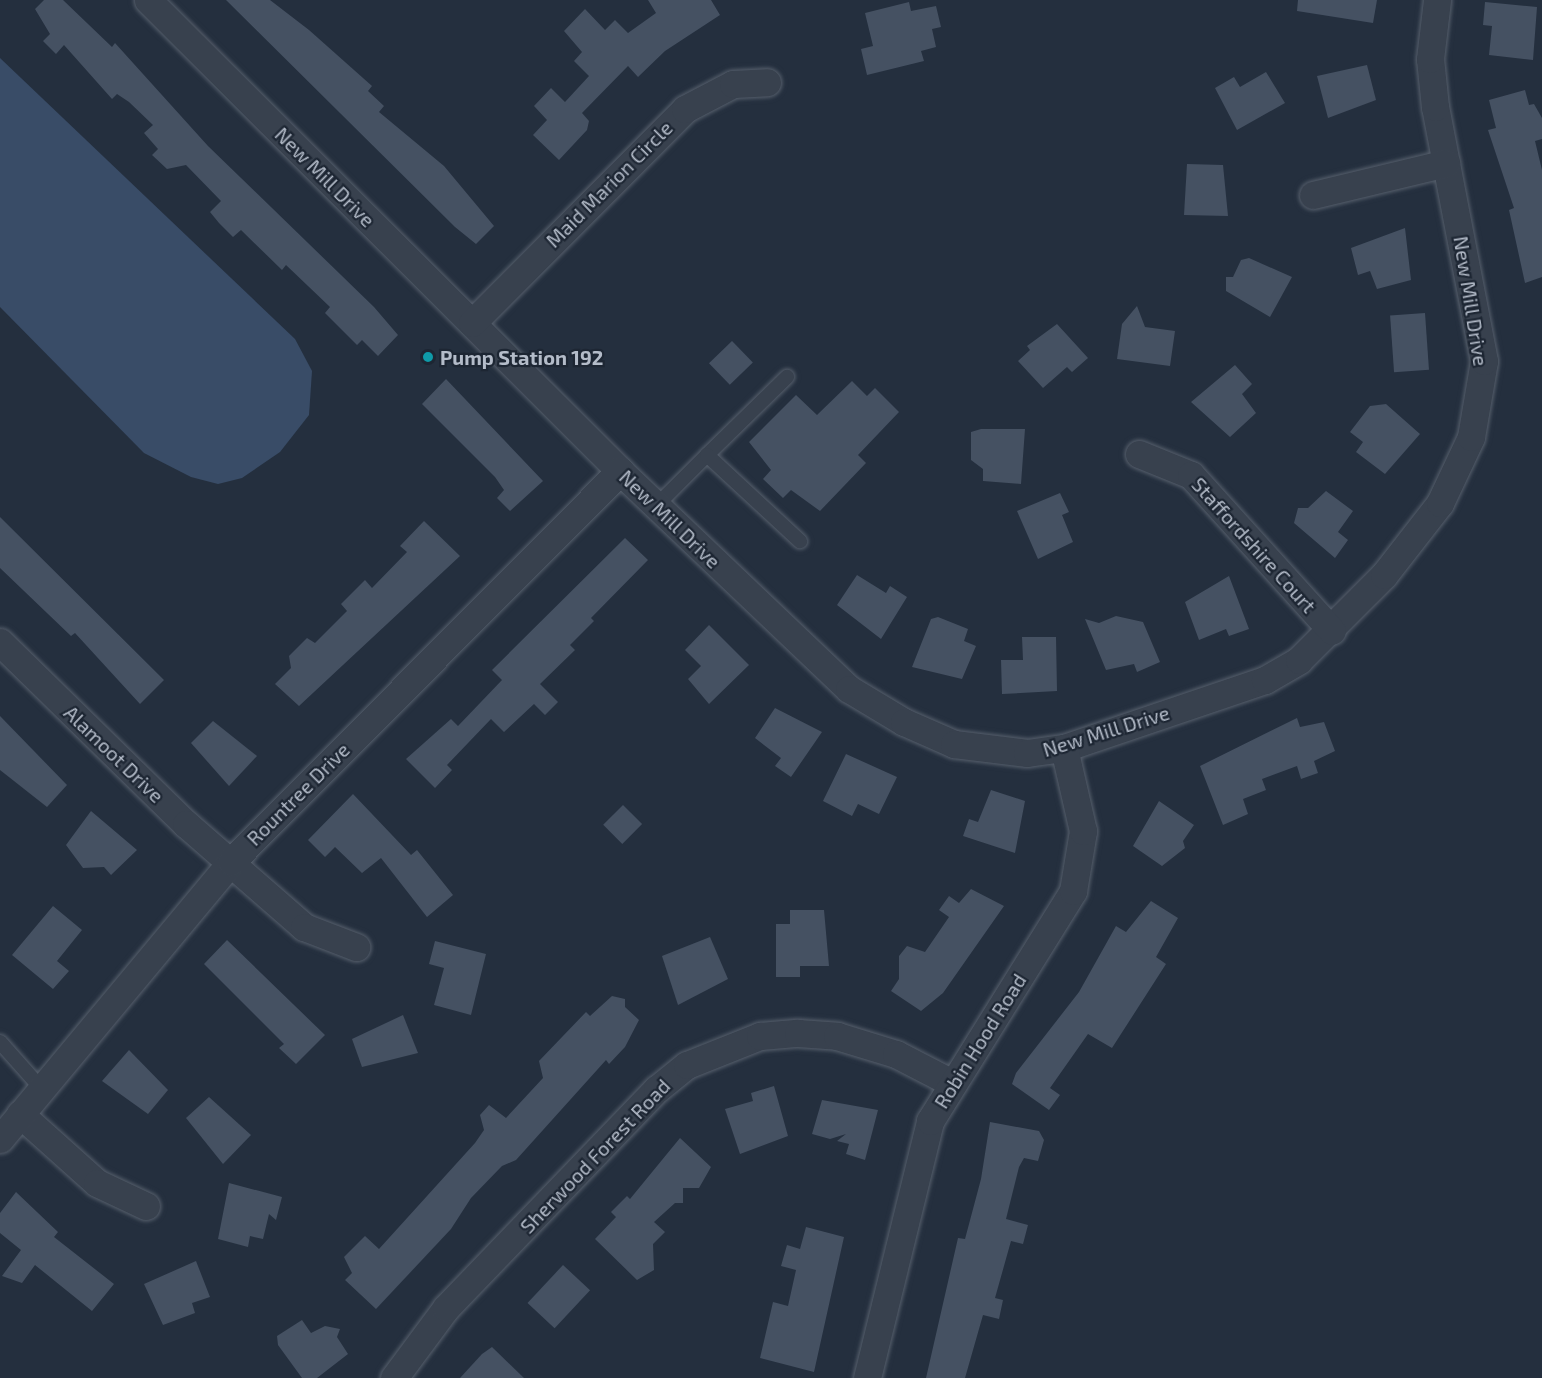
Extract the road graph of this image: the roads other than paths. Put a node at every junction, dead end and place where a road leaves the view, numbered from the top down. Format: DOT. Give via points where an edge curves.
graph roads {
  1 [pos="148,0"];
  2 [pos="1437,0"];
  3 [pos="767,82"];
  4 [pos="1446,163"];
  5 [pos="1313,195"];
  6 [pos="472,323"];
  7 [pos="787,377"];
  8 [pos="1139,454"];
  9 [pos="707,456"];
  10 [pos="620,471"];
  11 [pos="656,506"];
  12 [pos="800,541"];
  13 [pos="1332,631"];
  14 [pos="0,642"];
  15 [pos="1064,748"];
  16 [pos="231,862"];
  17 [pos="356,947"];
  18 [pos="0,1042"];
  19 [pos="950,1082"];
  20 [pos="41,1088"];
  21 [pos="20,1114"];
  22 [pos="0,1138"];
  23 [pos="146,1206"];
  24 [pos="394,1378"];
  25 [pos="867,1378"];
  1 -- 6 [label="street, New Mill Drive"];
  2 -- 4 [label="street, New Mill Drive" via="1430,58"];
  3 -- 6 [label="street, Maid Marion Circle" via="733,84 685,109"];
  4 -- 5 [label="street"];
  4 -- 13 [label="street, New Mill Drive" via="1484,361 1471,437 1440,503 1384,576"];
  6 -- 10 [label="street, New Mill Drive"];
  7 -- 9 [label="lane"];
  8 -- 13 [label="street, Staffordshire Court" via="1191,475"];
  9 -- 11 [label="lane"];
  9 -- 12 [label="lane"];
  10 -- 11 [label="street, New Mill Drive"];
  10 -- 16 [label="street, Rountree Drive"];
  11 -- 15 [label="street, New Mill Drive" via="812,655 869,702 954,744 1027,753"];
  13 -- 15 [label="street, New Mill Drive" via="1265,680"];
  14 -- 16 [label="street, Alamoot Drive"];
  15 -- 19 [label="street, Robin Hood Road" via="1083,831 1073,891"];
  16 -- 17 [label="street, Alamoot Drive" via="304,927"];
  16 -- 20 [label="street, Rountree Drive"];
  18 -- 20 [label="lane"];
  19 -- 24 [label="street, Sherwood Forest Road" via="896,1054 837,1036 798,1033 760,1036 687,1065 657,1089 446,1308"];
  19 -- 25 [label="street, Robin Hood Road" via="930,1121"];
  20 -- 21 [label="street, Rountree Drive"];
  21 -- 22 [label="street, Rountree Drive"];
  21 -- 23 [label="street" via="97,1183"];
}
